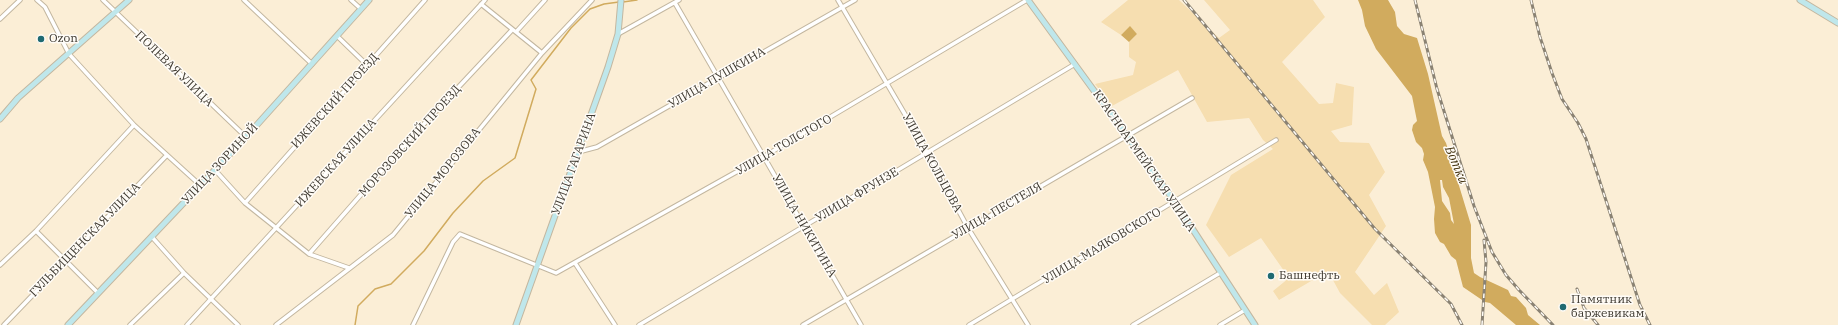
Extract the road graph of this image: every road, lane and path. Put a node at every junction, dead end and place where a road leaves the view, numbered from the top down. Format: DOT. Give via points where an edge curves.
graph roads {
  1 [pos="20,0"];
  2 [pos="37,0"];
  3 [pos="103,0"];
  4 [pos="129,0"];
  5 [pos="244,0"];
  6 [pos="351,0"];
  7 [pos="369,0"];
  8 [pos="425,0"];
  9 [pos="485,0"];
  10 [pos="545,0"];
  11 [pos="592,0"];
  12 [pos="621,0"];
  13 [pos="679,0"];
  14 [pos="838,0"];
  15 [pos="855,0"];
  16 [pos="1028,0"];
  17 [pos="1800,0"];
  18 [pos="675,3"];
  19 [pos="481,4"];
  20 [pos="843,7"];
  21 [pos="361,9"];
  22 [pos="115,12"];
  23 [pos="0,19"];
  24 [pos="1838,23"];
  25 [pos="512,30"];
  26 [pos="516,32"];
  27 [pos="618,34"];
  28 [pos="337,36"];
  29 [pos="542,53"];
  30 [pos="69,54"];
  31 [pos="312,64"];
  32 [pos="1075,64"];
  33 [pos="367,65"];
  34 [pos="718,78"];
  35 [pos="888,84"];
  36 [pos="1192,98"];
  37 [pos="0,119"];
  38 [pos="134,125"];
  39 [pos="1126,136"];
  40 [pos="246,137"];
  41 [pos="1276,140"];
  42 [pos="578,152"];
  43 [pos="927,152"];
  44 [pos="167,155"];
  45 [pos="763,157"];
  46 [pos="215,170"];
  47 [pos="200,186"];
  48 [pos="1175,202"];
  49 [pos="245,203"];
  50 [pos="804,227"];
  51 [pos="276,228"];
  52 [pos="968,228"];
  53 [pos="36,231"];
  54 [pos="152,237"];
  55 [pos="309,254"];
  56 [pos="64,261"];
  57 [pos="575,263"];
  58 [pos="0,265"];
  59 [pos="537,265"];
  60 [pos="349,268"];
  61 [pos="184,273"];
  62 [pos="1220,273"];
  63 [pos="98,294"];
  64 [pos="1013,299"];
  65 [pos="212,300"];
  66 [pos="847,300"];
  67 [pos="1245,310"];
  68 [pos="4,325"];
  69 [pos="68,325"];
  70 [pos="130,325"];
  71 [pos="187,325"];
  72 [pos="238,325"];
  73 [pos="276,325"];
  74 [pos="413,325"];
  75 [pos="516,325"];
  76 [pos="615,325"];
  77 [pos="639,325"];
  78 [pos="803,325"];
  79 [pos="861,325"];
  80 [pos="969,325"];
  81 [pos="1028,325"];
  82 [pos="1133,325"];
  83 [pos="1220,325"];
  84 [pos="1255,325"];
  1 -- 23 [label="street"];
  2 -- 30 [label="street" via="45,7"];
  3 -- 22 [label="street, ПОЛЕВАЯ УЛИЦА"];
  4 -- 22 [label="main road"];
  5 -- 31 [label="street"];
  6 -- 21 [label="street"];
  7 -- 21 [label="main road, УЛИЦА ЗОРИНОЙ"];
  8 -- 33 [label="street, ИЖЕВСКИЙ ПРОЕЗД"];
  9 -- 19 [label="street, ИЖЕВСКАЯ УЛИЦА"];
  10 -- 26 [label="street"];
  11 -- 29 [label="street, УЛИЦА МОРОЗОВА"];
  12 -- 27 [label="main road, УЛИЦА ГАГАРИНА"];
  13 -- 18 [label="street"];
  14 -- 20 [label="street, УЛИЦА КОЛЬЦОВА"];
  15 -- 20 [label="street, УЛИЦА ПУШКИНА"];
  16 -- 32 [label="main road, КРАСНОАРМЕЙСКАЯ УЛИЦА"];
  16 -- 35 [label="street, УЛИЦА ТОЛСТОГО"];
  17 -- 24 [label="main road"];
  18 -- 27 [label="street"];
  18 -- 34 [label="street, УЛИЦА НИКИТИНА"];
  19 -- 25 [label="street"];
  19 -- 51 [label="street, ИЖЕВСКАЯ УЛИЦА"];
  20 -- 34 [label="street, УЛИЦА ПУШКИНА"];
  20 -- 35 [label="street, УЛИЦА КОЛЬЦОВА"];
  21 -- 28 [label="main road, УЛИЦА ЗОРИНОЙ"];
  22 -- 30 [label="main road"];
  22 -- 40 [label="street, ПОЛЕВАЯ УЛИЦА"];
  25 -- 26 [label="street"];
  25 -- 55 [label="street, МОРОЗОВСКИЙ ПРОЕЗД" via="407,142"];
  26 -- 29 [label="street"];
  27 -- 42 [label="main road, УЛИЦА ГАГАРИНА"];
  28 -- 31 [label="main road, УЛИЦА ЗОРИНОЙ"];
  28 -- 33 [label="street"];
  29 -- 60 [label="street, УЛИЦА МОРОЗОВА" via="393,235"];
  30 -- 37 [label="main road" via="18,98"];
  30 -- 38 [label="street"];
  31 -- 40 [label="main road, УЛИЦА ЗОРИНОЙ"];
  32 -- 39 [label="main road, КРАСНОАРМЕЙСКАЯ УЛИЦА"];
  32 -- 43 [label="street, УЛИЦА ФРУНЗЕ"];
  33 -- 49 [label="street, ИЖЕВСКИЙ ПРОЕЗД"];
  34 -- 42 [label="street, УЛИЦА ПУШКИНА" via="597,146"];
  34 -- 45 [label="street, УЛИЦА НИКИТИНА"];
  35 -- 43 [label="street, УЛИЦА КОЛЬЦОВА"];
  35 -- 45 [label="street, УЛИЦА ТОЛСТОГО"];
  36 -- 39 [label="street, УЛИЦА ПЕСТЕЛЯ"];
  38 -- 44 [label="street"];
  38 -- 53 [label="street"];
  39 -- 48 [label="main road, КРАСНОАРМЕЙСКАЯ УЛИЦА"];
  39 -- 52 [label="street, УЛИЦА ПЕСТЕЛЯ"];
  40 -- 46 [label="main road, УЛИЦА ЗОРИНОЙ"];
  41 -- 48 [label="street, УЛИЦА МАЯКОВСКОГО"];
  42 -- 59 [label="main road, УЛИЦА ГАГАРИНА"];
  43 -- 50 [label="street, УЛИЦА ФРУНЗЕ"];
  43 -- 52 [label="street, УЛИЦА КОЛЬЦОВА"];
  44 -- 47 [label="street"];
  44 -- 56 [label="street, ГУЛЬБИЩЕНСКАЯ УЛИЦА"];
  45 -- 50 [label="street, УЛИЦА НИКИТИНА"];
  45 -- 57 [label="street, УЛИЦА ТОЛСТОГО"];
  46 -- 47 [label="main road, УЛИЦА ЗОРИНОЙ"];
  46 -- 49 [label="street"];
  47 -- 54 [label="main road, УЛИЦА ЗОРИНОЙ"];
  48 -- 62 [label="main road, КРАСНОАРМЕЙСКАЯ УЛИЦА"];
  48 -- 64 [label="street, УЛИЦА МАЯКОВСКОГО"];
  49 -- 51 [label="street"];
  50 -- 66 [label="street, УЛИЦА НИКИТИНА"];
  50 -- 77 [label="street, УЛИЦА ФРУНЗЕ"];
  51 -- 55 [label="street"];
  51 -- 65 [label="street, ИЖЕВСКАЯ УЛИЦА"];
  52 -- 64 [label="street, УЛИЦА КОЛЬЦОВА"];
  52 -- 66 [label="street, УЛИЦА ПЕСТЕЛЯ"];
  53 -- 56 [label="street"];
  53 -- 58 [label="street"];
  54 -- 61 [label="street"];
  54 -- 63 [label="main road, УЛИЦА ЗОРИНОЙ"];
  55 -- 60 [label="street"];
  56 -- 63 [label="street"];
  56 -- 68 [label="street, ГУЛЬБИЩЕНСКАЯ УЛИЦА"];
  57 -- 59 [label="street, УЛИЦА ТОЛСТОГО" via="556,273"];
  57 -- 76 [label="street"];
  59 -- 74 [label="street" via="460,234 453,242"];
  59 -- 75 [label="main road, УЛИЦА ГАГАРИНА"];
  60 -- 73 [label="street, УЛИЦА МОРОЗОВА"];
  61 -- 65 [label="street"];
  61 -- 70 [label="street"];
  62 -- 67 [label="main road, КРАСНОАРМЕЙСКАЯ УЛИЦА"];
  62 -- 82 [label="street"];
  63 -- 69 [label="main road, УЛИЦА ЗОРИНОЙ"];
  64 -- 80 [label="street, УЛИЦА МАЯКОВСКОГО"];
  64 -- 81 [label="street, УЛИЦА КОЛЬЦОВА"];
  65 -- 71 [label="street, ИЖЕВСКАЯ УЛИЦА"];
  65 -- 72 [label="street"];
  66 -- 78 [label="street, УЛИЦА ПЕСТЕЛЯ"];
  66 -- 79 [label="street, УЛИЦА НИКИТИНА"];
  67 -- 83 [label="street"];
  67 -- 84 [label="main road, КРАСНОАРМЕЙСКАЯ УЛИЦА"];
}
